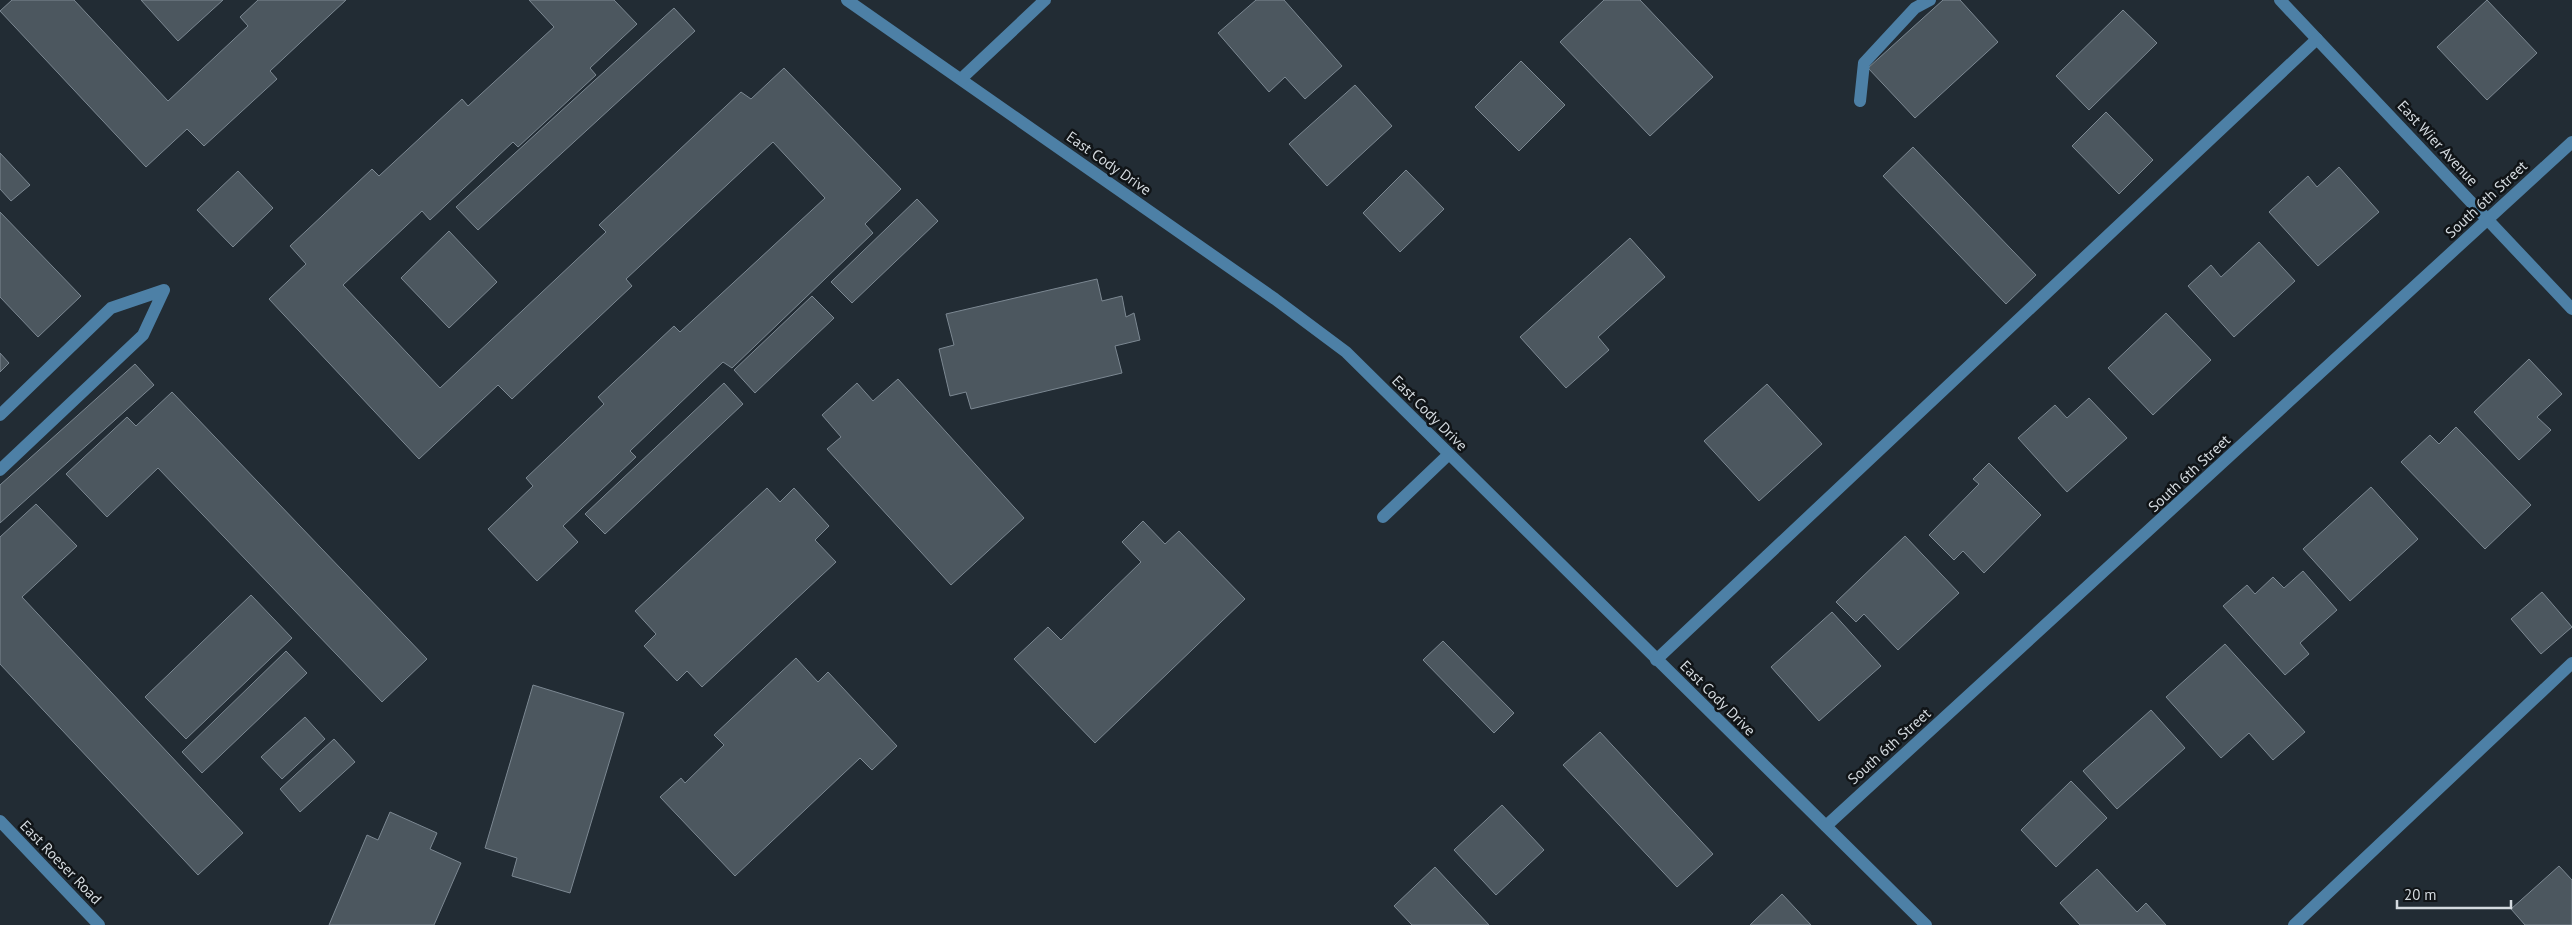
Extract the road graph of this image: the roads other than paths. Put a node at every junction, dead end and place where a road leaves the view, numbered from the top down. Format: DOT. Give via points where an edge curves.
graph roads {
  1 [pos="847,0"];
  2 [pos="1045,0"];
  3 [pos="1930,0"];
  4 [pos="2280,0"];
  5 [pos="2317,39"];
  6 [pos="961,79"];
  7 [pos="1860,101"];
  8 [pos="2572,142"];
  9 [pos="2488,219"];
  10 [pos="2572,309"];
  11 [pos="0,415"];
  12 [pos="1448,454"];
  13 [pos="0,470"];
  14 [pos="1383,517"];
  15 [pos="1656,660"];
  16 [pos="2572,663"];
  17 [pos="0,821"];
  18 [pos="1826,826"];
  19 [pos="99,925"];
  20 [pos="1926,925"];
  21 [pos="2294,925"];
  1 -- 6 [label="street, East Cody Drive"];
  2 -- 6 [label="street"];
  3 -- 7 [label="street" via="1915,8 1864,63"];
  4 -- 5 [label="street, East Wier Avenue"];
  5 -- 9 [label="street, East Wier Avenue"];
  5 -- 15 [label="street"];
  6 -- 12 [label="street, East Cody Drive" via="1346,352"];
  8 -- 9 [label="street, South 6th Street"];
  9 -- 10 [label="street, East Wier Avenue"];
  9 -- 18 [label="street, South 6th Street"];
  11 -- 13 [label="street" via="111,308 164,290 143,335"];
  12 -- 14 [label="street"];
  12 -- 15 [label="street, East Cody Drive"];
  15 -- 18 [label="street, East Cody Drive"];
  16 -- 21 [label="street"];
  17 -- 19 [label="street, East Roeser Road"];
  18 -- 20 [label="street, East Cody Drive"];
}
